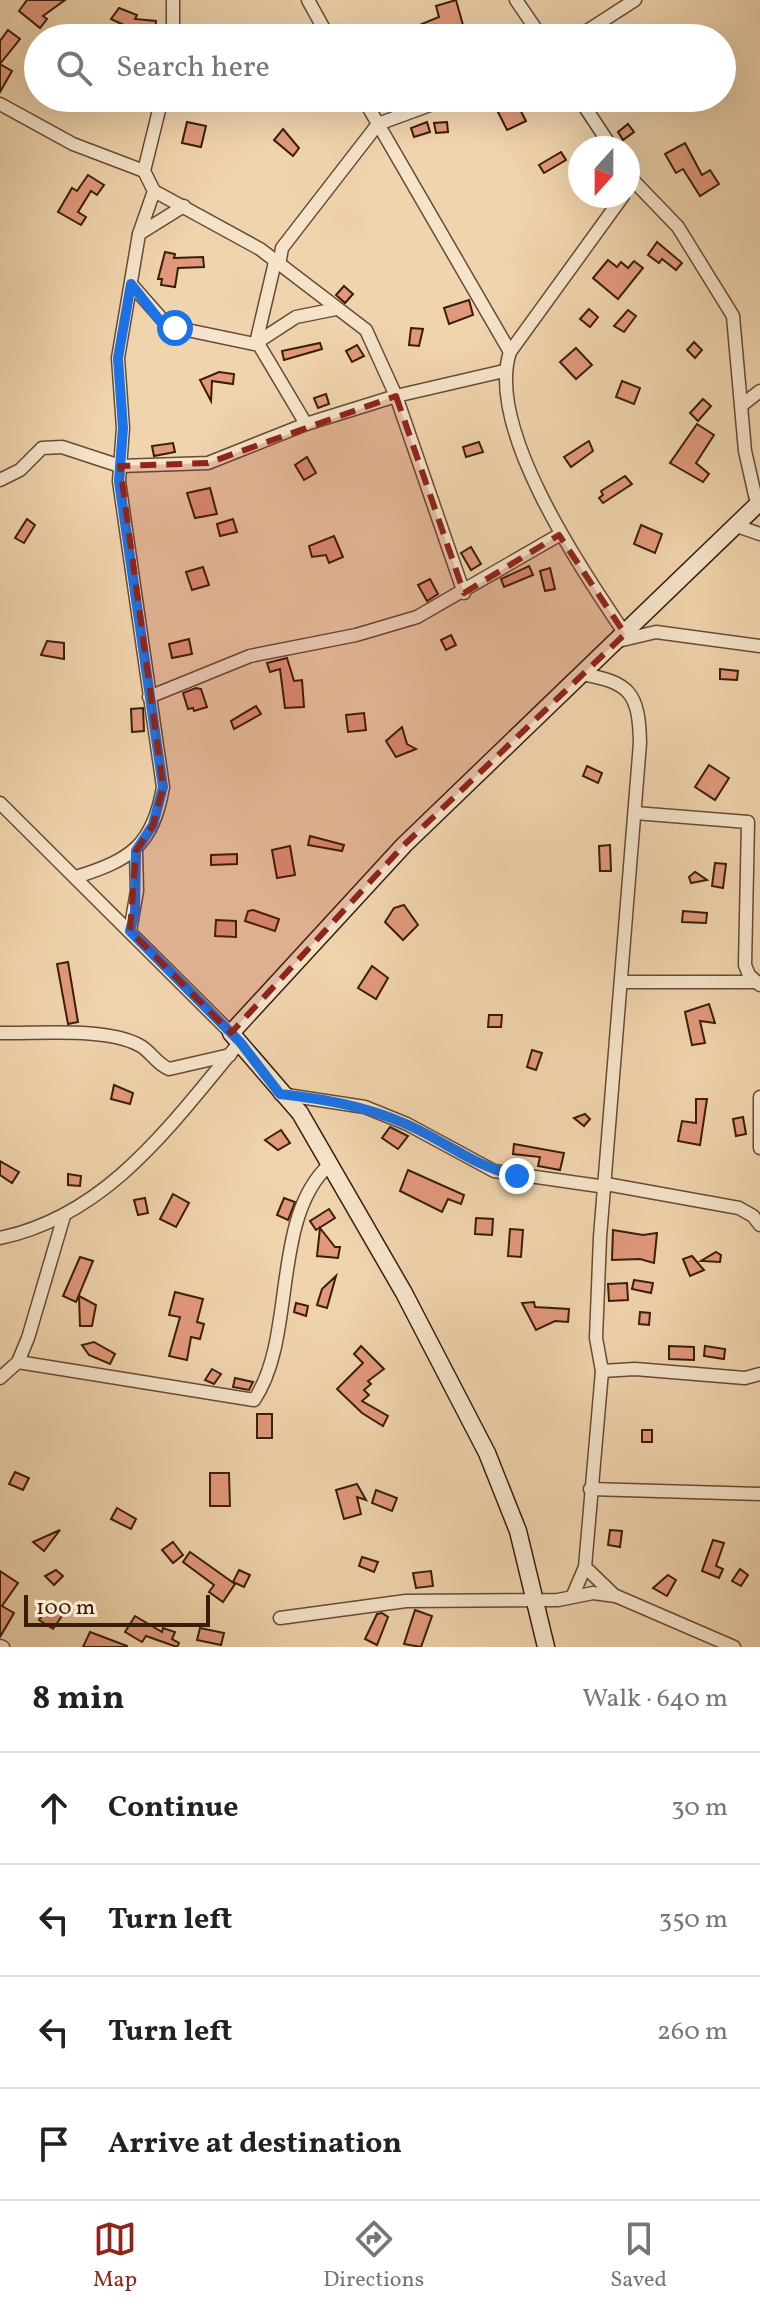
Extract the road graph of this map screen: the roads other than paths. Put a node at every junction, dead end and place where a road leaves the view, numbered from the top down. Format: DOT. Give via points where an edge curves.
graph roads {
  1 [pos="308,0"];
  2 [pos="516,0"];
  3 [pos="635,0"];
  4 [pos="172,2"];
  5 [pos="173,24"];
  6 [pos="321,24"];
  7 [pos="532,24"];
  8 [pos="598,24"];
  9 [pos="1,106"];
  10 [pos="159,112"];
  11 [pos="371,112"];
  12 [pos="411,112"];
  13 [pos="588,112"];
  14 [pos="378,124"];
  15 [pos="604,136"];
  16 [pos="144,171"];
  17 [pos="640,187"];
  18 [pos="154,191"];
  19 [pos="184,206"];
  20 [pos="614,208"];
  21 [pos="139,234"];
  22 [pos="282,248"];
  23 [pos="260,249"];
  24 [pos="277,264"];
  25 [pos="131,284"];
  26 [pos="336,309"];
  27 [pos="256,343"];
  28 [pos="510,352"];
  29 [pos="504,371"];
  30 [pos="760,391"];
  31 [pos="396,396"];
  32 [pos="742,405"];
  33 [pos="306,424"];
  34 [pos="120,466"];
  35 [pos="0,480"];
  36 [pos="758,503"];
  37 [pos="734,525"];
  38 [pos="760,534"];
  39 [pos="559,535"];
  40 [pos="464,593"];
  41 [pos="621,638"];
  42 [pos="760,646"];
  43 [pos="581,674"];
  44 [pos="149,697"];
  45 [pos="0,803"];
  46 [pos="635,813"];
  47 [pos="754,823"];
  48 [pos="136,851"];
  49 [pos="76,877"];
  50 [pos="130,931"];
  51 [pos="622,982"];
  52 [pos="759,983"];
  53 [pos="0,1033"];
  54 [pos="233,1043"];
  55 [pos="280,1094"];
  56 [pos="760,1097"];
  57 [pos="760,1148"];
  58 [pos="330,1164"];
  59 [pos="606,1186"];
  60 [pos="64,1216"];
  61 [pos="760,1225"];
  62 [pos="0,1238"];
  63 [pos="18,1362"];
  64 [pos="602,1371"];
  65 [pos="760,1374"];
  66 [pos="0,1378"];
  67 [pos="590,1489"];
  68 [pos="760,1494"];
  69 [pos="585,1567"];
  70 [pos="573,1595"];
  71 [pos="616,1596"];
  72 [pos="536,1600"];
  73 [pos="280,1618"];
  74 [pos="546,1647"];
  75 [pos="734,1647"];
  1 -- 6 [label="street"];
  2 -- 7 [label="street"];
  3 -- 8 [label="street"];
  4 -- 5 [label="street"];
  9 -- 16 [label="street" via="73,144"];
  10 -- 16 [label="street"];
  11 -- 14 [label="street"];
  12 -- 14 [label="street"];
  13 -- 15 [label="street"];
  14 -- 22 [label="street"];
  14 -- 28 [label="street"];
  16 -- 18 [label="street"];
  17 -- 32 [label="street" via="678,227 724,296 733,316"];
  18 -- 19 [label="street"];
  18 -- 21 [label="street"];
  19 -- 21 [label="street"];
  19 -- 23 [label="street"];
  20 -- 28 [label="street"];
  21 -- 25 [label="street"];
  22 -- 23 [label="street"];
  22 -- 24 [label="street"];
  23 -- 24 [label="street"];
  24 -- 26 [label="street"];
  24 -- 27 [label="street"];
  25 -- 27 [label="street" via="168,326"];
  25 -- 34 [label="street" via="118,358"];
  26 -- 27 [label="street" via="296,317"];
  26 -- 31 [label="street" via="366,330"];
  27 -- 33 [label="street"];
  28 -- 29 [label="street"];
  29 -- 31 [label="street"];
  29 -- 39 [label="street" via="517,438"];
  30 -- 32 [label="street"];
  31 -- 33 [label="street"];
  31 -- 40 [label="street"];
  32 -- 36 [label="street" via="745,451"];
  33 -- 34 [label="street" via="208,463"];
  34 -- 35 [label="street" via="62,447 42,448 20,470"];
  34 -- 44 [label="street"];
  36 -- 37 [label="street"];
  37 -- 38 [label="street"];
  37 -- 41 [label="street"];
  39 -- 40 [label="street"];
  39 -- 41 [label="street"];
  40 -- 44 [label="street" via="417,617 250,656"];
  41 -- 42 [label="street" via="656,632"];
  41 -- 43 [label="street"];
  43 -- 46 [label="street" via="621,683 632,695 639,714"];
  43 -- 54 [label="street" via="404,845"];
  44 -- 48 [label="street" via="163,787 153,825"];
  45 -- 49 [label="street"];
  46 -- 47 [label="street"];
  46 -- 51 [label="street"];
  47 -- 52 [label="street" via="745,965"];
  48 -- 49 [label="street"];
  48 -- 50 [label="street"];
  49 -- 50 [label="street"];
  50 -- 54 [label="street"];
  51 -- 52 [label="street"];
  51 -- 59 [label="street"];
  53 -- 54 [label="street" via="109,1036 140,1045 169,1069"];
  54 -- 55 [label="street"];
  54 -- 60 [label="street" via="113,1185"];
  55 -- 58 [label="street" via="300,1113"];
  55 -- 59 [label="street" via="365,1107 494,1171"];
  56 -- 57 [label="street"];
  58 -- 63 [label="street" via="308,1189 268,1366 255,1399"];
  58 -- 72 [label="street" via="487,1453 518,1531"];
  59 -- 61 [label="street" via="739,1208"];
  59 -- 64 [label="street" via="596,1338"];
  60 -- 62 [label="street"];
  60 -- 63 [label="street"];
  63 -- 66 [label="street"];
  64 -- 65 [label="street" via="745,1378"];
  64 -- 67 [label="street"];
  67 -- 68 [label="street"];
  67 -- 69 [label="street"];
  69 -- 70 [label="street"];
  69 -- 71 [label="street"];
  70 -- 71 [label="street"];
  70 -- 72 [label="street"];
  71 -- 75 [label="street"];
  72 -- 73 [label="street" via="406,1601"];
  72 -- 74 [label="street"];
}
